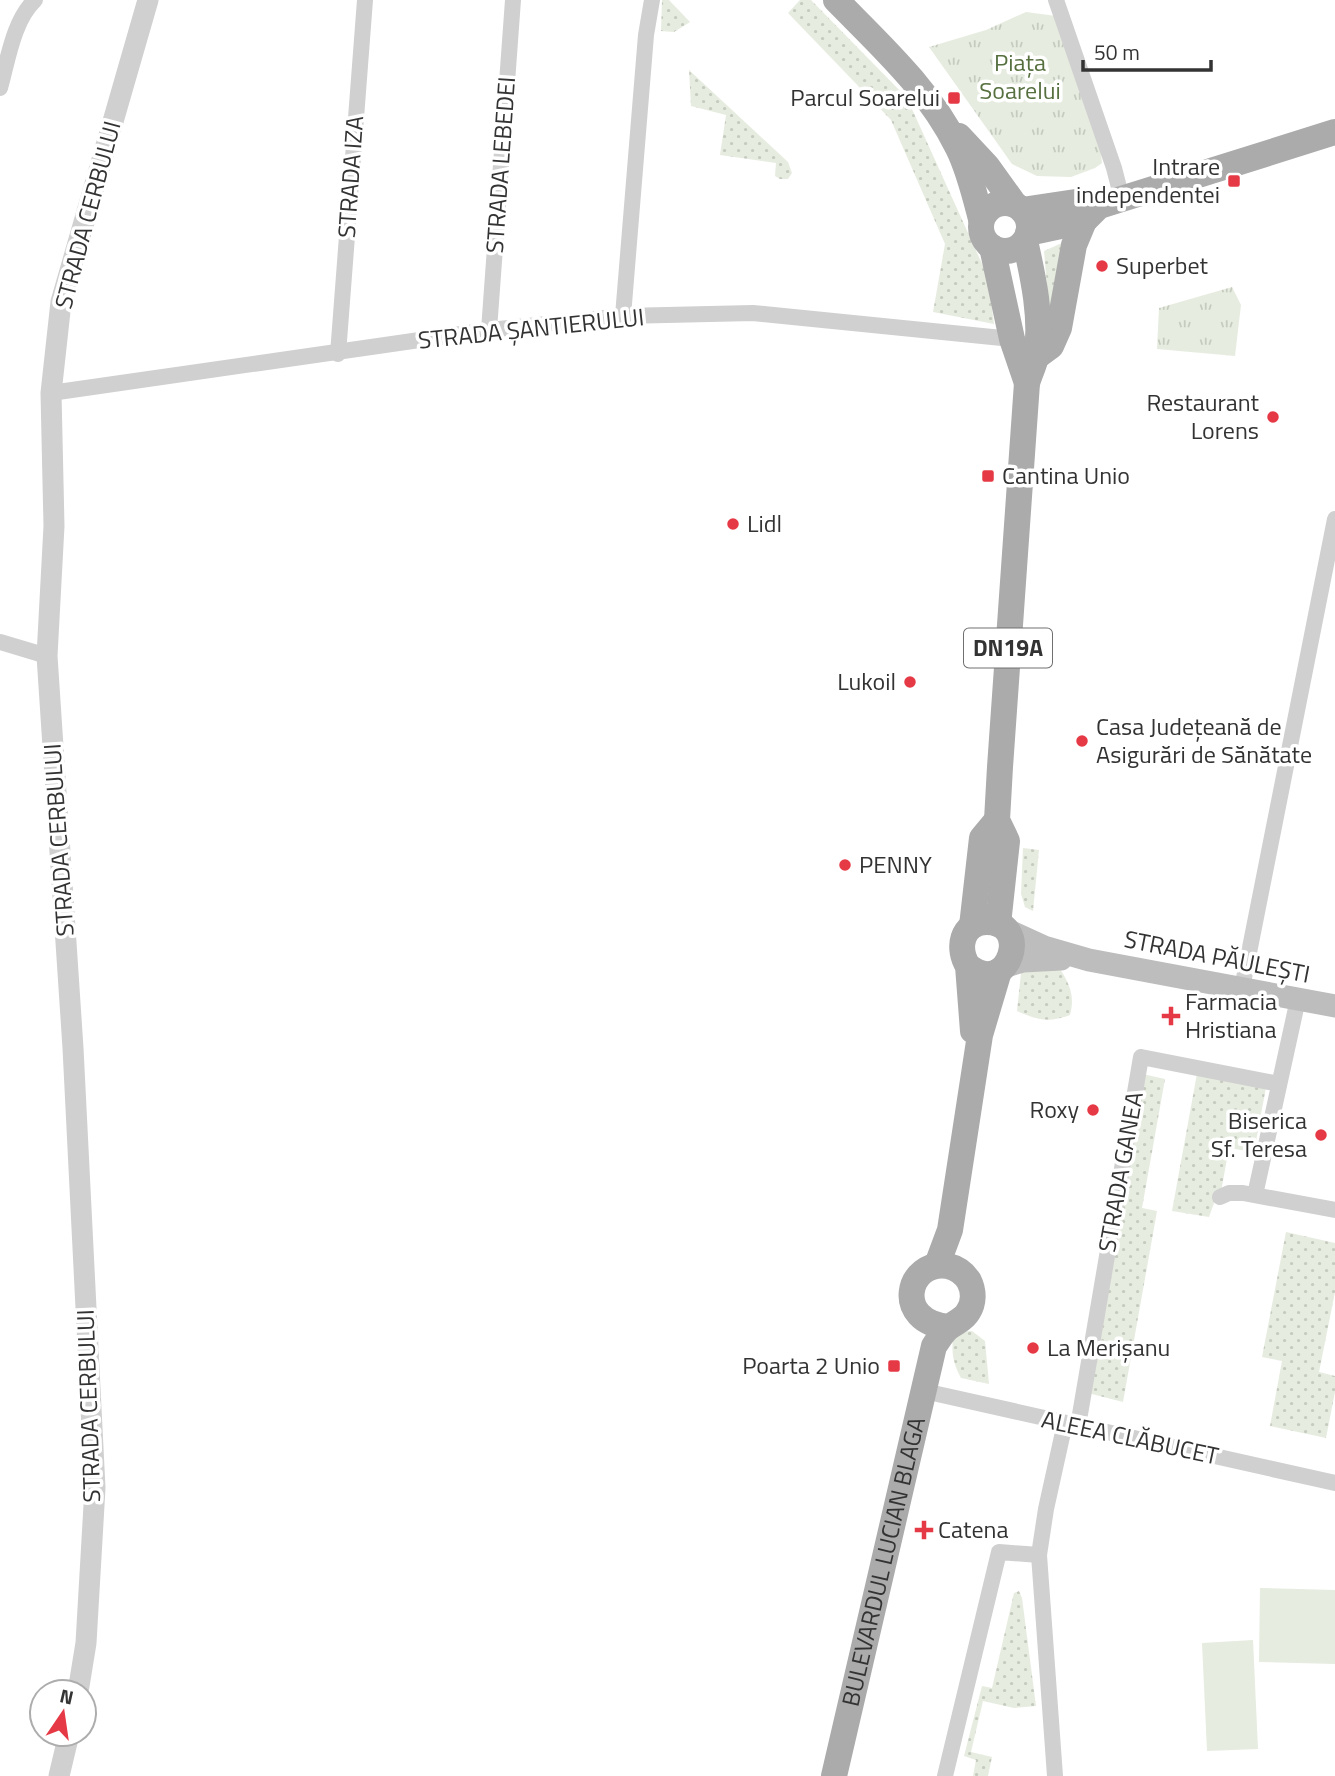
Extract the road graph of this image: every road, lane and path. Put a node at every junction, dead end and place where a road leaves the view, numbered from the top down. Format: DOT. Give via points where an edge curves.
graph roads {
  1 [pos="34,0"];
  2 [pos="148,0"];
  3 [pos="365,0"];
  4 [pos="513,0"];
  5 [pos="652,0"];
  6 [pos="835,0"];
  7 [pos="1056,0"];
  8 [pos="0,88"];
  9 [pos="936,110"];
  10 [pos="1335,130"];
  11 [pos="1102,209"];
  12 [pos="981,219"];
  13 [pos="1023,222"];
  14 [pos="992,247"];
  15 [pos="623,316"];
  16 [pos="489,330"];
  17 [pos="1013,340"];
  18 [pos="338,354"];
  19 [pos="1036,357"];
  20 [pos="1027,383"];
  21 [pos="51,393"];
  22 [pos="1335,519"];
  23 [pos="0,642"];
  24 [pos="47,656"];
  25 [pos="991,926"];
  26 [pos="1088,960"];
  27 [pos="968,966"];
  28 [pos="1002,969"];
  29 [pos="1242,988"];
  30 [pos="1298,999"];
  31 [pos="1335,1006"];
  32 [pos="974,1064"];
  33 [pos="1279,1084"];
  34 [pos="1255,1195"];
  35 [pos="1220,1197"];
  36 [pos="1335,1210"];
  37 [pos="948,1267"];
  38 [pos="936,1332"];
  39 [pos="924,1391"];
  40 [pos="1072,1424"];
  41 [pos="1335,1483"];
  42 [pos="1039,1555"];
  43 [pos="80,1678"];
  44 [pos="66,1748"];
  45 [pos="59,1776"];
  46 [pos="834,1776"];
  47 [pos="944,1776"];
  48 [pos="1055,1776"];
  1 -- 8 [label="street" via="18,29"];
  2 -- 21 [label="street, STRADA CERBULUI" via="61,302"];
  3 -- 18 [label="street, STRADA IZA"];
  4 -- 16 [label="street, STRADA LEBEDEI"];
  5 -- 15 [label="street"];
  6 -- 9 [label="main road" via="916,82"];
  7 -- 11 [label="street" via="1110,155"];
  9 -- 12 [label="main road" via="959,149"];
  9 -- 13 [label="main road" via="987,166"];
  10 -- 11 [label="main road"];
  11 -- 13 [label="main road"];
  11 -- 19 [label="main road" via="1074,245 1059,328 1051,346"];
  12 -- 13 [label="main road" via="986,210 1005,202"];
  12 -- 14 [label="main road" via="982,235"];
  13 -- 14 [label="main road" via="1009,250"];
  13 -- 19 [label="main road, DN19A" via="1035,296"];
  14 -- 17 [label="main road, DN19A"];
  15 -- 16 [label="street, STRADA ȘANTIERULUI"];
  15 -- 17 [label="street, STRADA ȘANTIERULUI" via="753,313"];
  16 -- 18 [label="street, STRADA ȘANTIERULUI"];
  17 -- 20 [label="main road, DN19A"];
  18 -- 21 [label="street, STRADA ȘANTIERULUI"];
  19 -- 20 [label="main road, DN19A"];
  20 -- 25 [label="main road, DN19A" via="997,820 1007,841"];
  21 -- 24 [label="street, STRADA CERBULUI" via="54,526"];
  22 -- 29 [label="street"];
  23 -- 24 [label="street"];
  24 -- 43 [label="street, STRADA CERBULUI" via="95,1488"];
  25 -- 26 [label="main road, STRADA PĂULEȘTI"];
  25 -- 27 [label="main road" via="963,937 963,958"];
  25 -- 28 [label="main road" via="1011,938 1011,958"];
  26 -- 28 [label="main road, STRADA PĂULEȘTI" via="1047,958"];
  26 -- 29 [label="main road, STRADA PĂULEȘTI"];
  27 -- 28 [label="main road" via="981,973"];
  27 -- 32 [label="main road"];
  28 -- 32 [label="main road"];
  29 -- 30 [label="main road, STRADA PĂULEȘTI"];
  30 -- 31 [label="main road, STRADA PĂULEȘTI"];
  30 -- 33 [label="street"];
  32 -- 37 [label="main road"];
  33 -- 34 [label="street"];
  33 -- 40 [label="street, STRADA GANEA" via="1141,1057"];
  34 -- 35 [label="street"];
  34 -- 36 [label="street"];
  37 -- 38 [label="main road" via="971,1284 972,1303 961,1320"];
  37 -- 38 [label="main road" via="923,1272 912,1290 915,1311"];
  38 -- 39 [label="main road, BULEVARDUL LUCIAN BLAGA"];
  39 -- 40 [label="street, ALEEA CLĂBUCET"];
  39 -- 46 [label="main road, BULEVARDUL LUCIAN BLAGA"];
  40 -- 41 [label="street, ALEEA CLĂBUCET"];
  40 -- 42 [label="street, STRADA GANEA" via="1046,1509"];
  42 -- 47 [label="street" via="999,1552"];
  42 -- 48 [label="street, STRADA GANEA"];
  44 -- 45 [label="street"];
}
